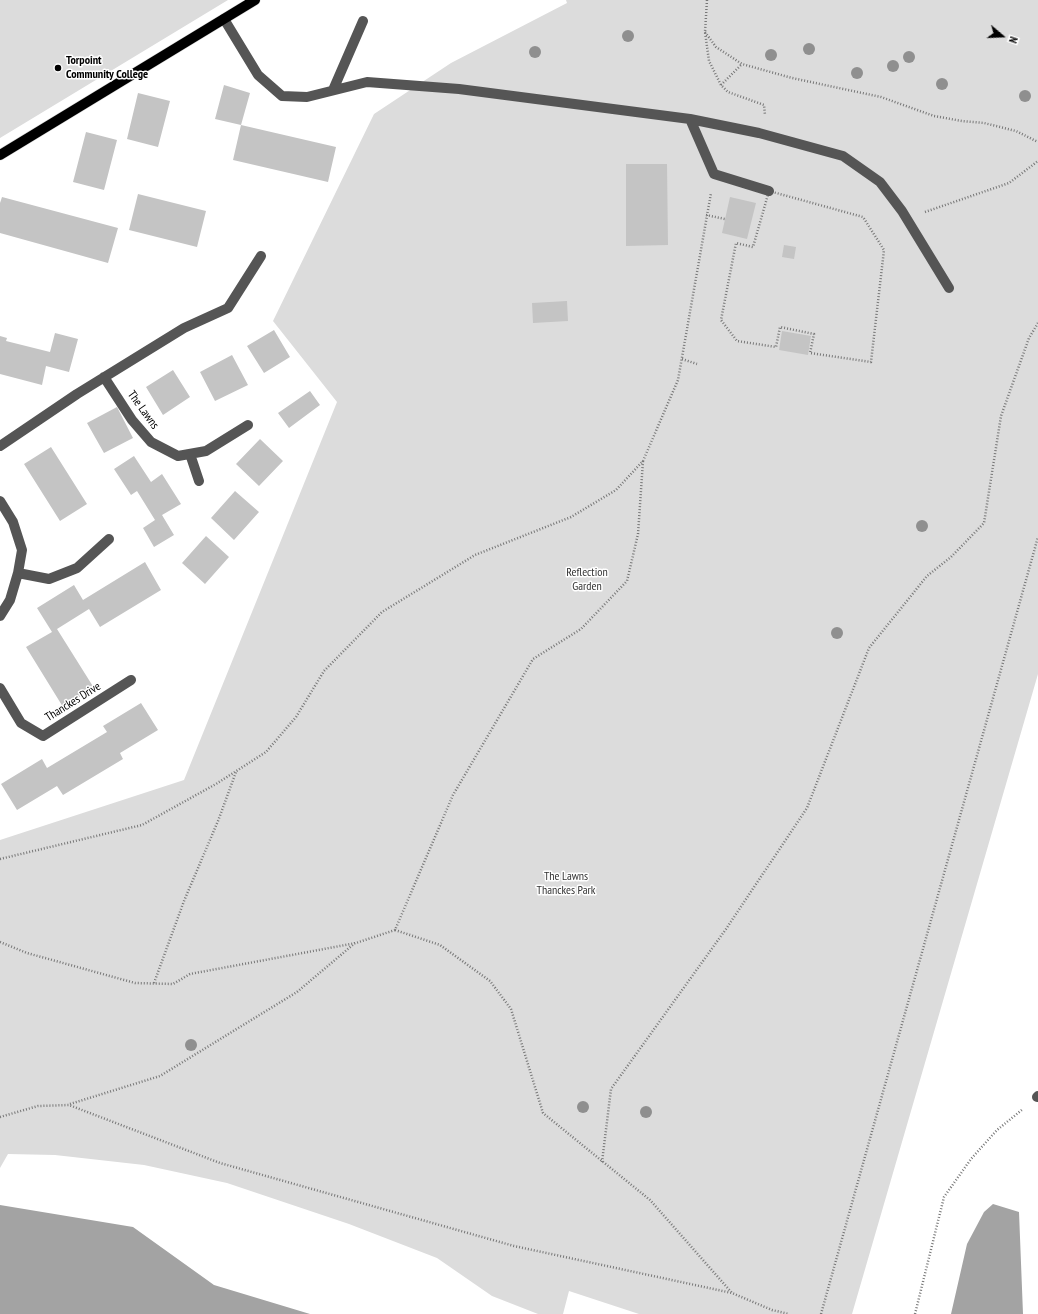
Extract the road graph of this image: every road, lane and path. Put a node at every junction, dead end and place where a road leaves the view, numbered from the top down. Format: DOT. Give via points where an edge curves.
graph roads {
  1 [pos="255,0"];
  2 [pos="707,0"];
  3 [pos="224,19"];
  4 [pos="362,21"];
  5 [pos="705,32"];
  6 [pos="742,64"];
  7 [pos="721,85"];
  8 [pos="333,90"];
  9 [pos="690,119"];
  10 [pos="759,133"];
  11 [pos="1038,142"];
  12 [pos="0,155"];
  13 [pos="1038,161"];
  14 [pos="714,174"];
  15 [pos="769,191"];
  16 [pos="706,215"];
  17 [pos="725,219"];
  18 [pos="907,220"];
  19 [pos="261,256"];
  20 [pos="949,288"];
  21 [pos="1038,323"];
  22 [pos="682,359"];
  23 [pos="697,364"];
  24 [pos="104,377"];
  25 [pos="248,425"];
  26 [pos="0,446"];
  27 [pos="190,454"];
  28 [pos="643,461"];
  29 [pos="199,481"];
  30 [pos="0,501"];
  31 [pos="1038,537"];
  32 [pos="110,539"];
  33 [pos="18,572"];
  34 [pos="0,616"];
  35 [pos="131,680"];
  36 [pos="0,688"];
  37 [pos="236,771"];
  38 [pos="0,859"];
  39 [pos="395,930"];
  40 [pos="0,942"];
  41 [pos="356,943"];
  42 [pos="154,984"];
  43 [pos="1037,1097"];
  44 [pos="69,1105"];
  45 [pos="0,1117"];
  46 [pos="602,1162"];
  47 [pos="732,1293"];
  48 [pos="789,1314"];
  49 [pos="821,1314"];
  50 [pos="916,1314"];
  1 -- 3 [label="main road"];
  2 -- 5 [label="path"];
  3 -- 8 [label="street" via="258,75 282,96 307,97"];
  3 -- 12 [label="main road"];
  4 -- 8 [label="street"];
  5 -- 6 [label="path" via="716,47"];
  5 -- 7 [label="path" via="709,61"];
  6 -- 7 [label="path"];
  6 -- 11 [label="path" via="792,78 881,97 934,116 962,122 984,123 1016,131"];
  7 -- 10 [label="path" via="728,92 764,105 765,118"];
  8 -- 9 [label="street" via="367,82 459,89"];
  9 -- 10 [label="street"];
  9 -- 14 [label="street"];
  10 -- 18 [label="street" via="844,156 880,182"];
  13 -- 18 [label="path" via="1009,183 935,207"];
  14 -- 15 [label="street"];
  14 -- 16 [label="path"];
  15 -- 15 [label="path" via="863,217 884,250 871,362 810,353 814,334 780,328 776,347 737,341 721,320 736,243 753,247"];
  16 -- 17 [label="path"];
  16 -- 22 [label="path"];
  18 -- 20 [label="street"];
  19 -- 24 [label="street" via="228,308 184,328"];
  21 -- 46 [label="path" via="1029,338 1001,416 984,523 951,557 927,576 869,648 807,808 726,929 611,1089"];
  22 -- 23 [label="path"];
  22 -- 28 [label="path" via="678,380"];
  24 -- 26 [label="street"];
  24 -- 27 [label="street, The Lawns" via="132,420 151,442 178,456"];
  25 -- 27 [label="street, The Lawns" via="206,452"];
  27 -- 29 [label="street"];
  28 -- 37 [label="path" via="616,490 571,518 475,555 382,612 324,671 296,717 266,752"];
  28 -- 39 [label="path" via="638,534 627,581 581,628 533,659 453,795"];
  30 -- 33 [label="street" via="13,522 22,550"];
  31 -- 49 [label="path"];
  32 -- 33 [label="street" via="76,568 49,579"];
  33 -- 34 [label="street" via="10,600"];
  35 -- 36 [label="street, Thanckes Drive" via="43,736 21,723"];
  37 -- 38 [label="path" via="142,825"];
  37 -- 42 [label="path"];
  39 -- 41 [label="path"];
  39 -- 46 [label="path" via="440,945 490,981 511,1009 543,1113"];
  40 -- 42 [label="path" via="81,969 135,983"];
  41 -- 42 [label="path" via="190,974 173,984"];
  41 -- 44 [label="path" via="297,992 160,1076"];
  43 -- 50 [label="path" via="997,1130 971,1159 944,1197"];
  44 -- 45 [label="path" via="38,1106"];
  44 -- 47 [label="path" via="220,1164 514,1246"];
  46 -- 47 [label="path" via="650,1200"];
  47 -- 48 [label="path" via="772,1310"];
}
